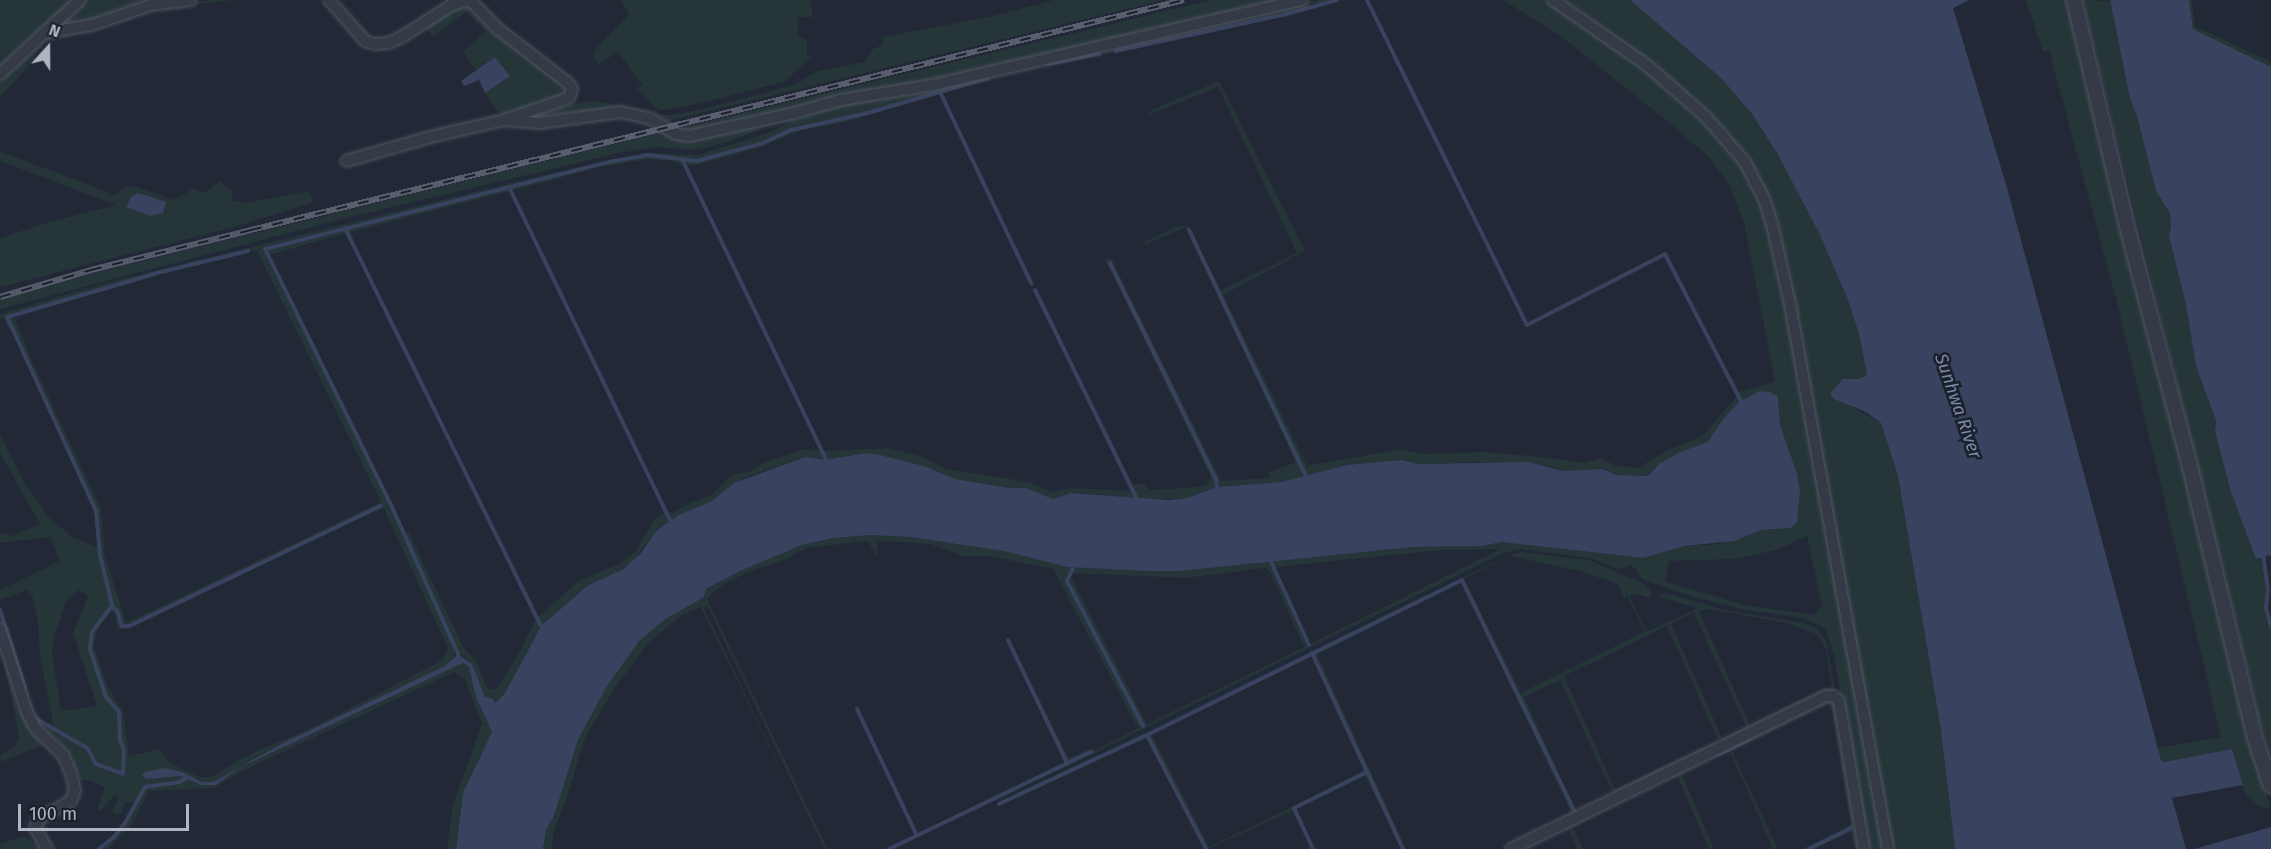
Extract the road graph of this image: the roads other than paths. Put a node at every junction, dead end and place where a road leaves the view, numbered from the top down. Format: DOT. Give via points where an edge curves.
graph roads {
  1 [pos="80,0"];
  2 [pos="191,0"];
  3 [pos="329,0"];
  4 [pos="1302,0"];
  5 [pos="1553,0"];
  6 [pos="2074,0"];
  7 [pos="45,33"];
  8 [pos="0,74"];
  9 [pos="504,120"];
  10 [pos="346,161"];
  11 [pos="0,629"];
  12 [pos="2271,786"];
  13 [pos="47,849"];
  14 [pos="1511,849"];
  15 [pos="1864,849"];
  16 [pos="1888,849"];
  1 -- 7 [label="street"];
  2 -- 7 [label="street" via="151,5 92,25"];
  3 -- 9 [label="street" via="365,41 375,44 400,38 452,5 470,0 498,29 572,89 569,98"];
  4 -- 9 [label="street" via="933,85 841,100 689,136 676,134 651,119 621,112 539,123"];
  5 -- 16 [label="street" via="1648,66 1705,116 1737,150 1764,198 1790,304"];
  6 -- 12 [label="street" via="2256,741"];
  7 -- 8 [label="street"];
  9 -- 10 [label="street"];
  11 -- 13 [label="street" via="27,712 35,728 63,756 75,790 71,801 40,818 35,828"];
  14 -- 15 [label="street" via="1826,696 1833,696 1839,700"];
}
